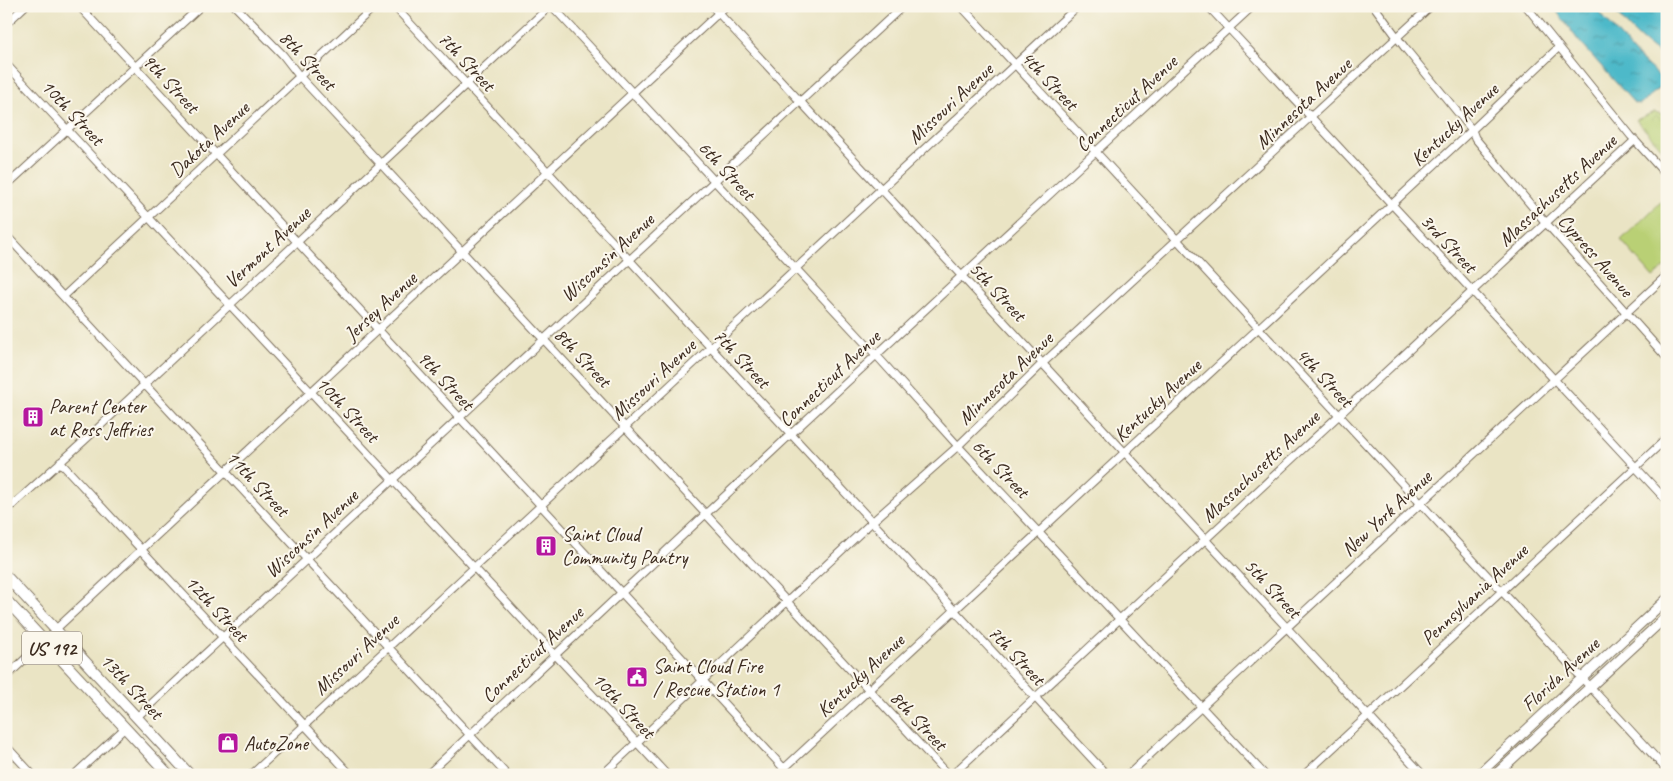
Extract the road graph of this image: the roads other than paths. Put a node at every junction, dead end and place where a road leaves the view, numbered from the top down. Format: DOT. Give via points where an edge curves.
graph roads {
  1 [pos="25,6"];
  2 [pos="79,6"];
  3 [pos="201,6"];
  4 [pos="235,6"];
  5 [pos="376,6"];
  6 [pos="394,6"];
  7 [pos="551,6"];
  8 [pos="712,6"];
  9 [pos="726,6"];
  10 [pos="903,6"];
  11 [pos="960,6"];
  12 [pos="1078,6"];
  13 [pos="1208,6"];
  14 [pos="1253,6"];
  15 [pos="1374,6"];
  16 [pos="1431,6"];
  17 [pos="1526,6"];
  18 [pos="718,13"];
  19 [pos="6,24"];
  20 [pos="1229,29"];
  21 [pos="1398,37"];
  22 [pos="1559,47"];
  23 [pos="6,64"];
  24 [pos="1015,65"];
  25 [pos="134,68"];
  26 [pos="300,77"];
  27 [pos="467,84"];
  28 [pos="632,92"];
  29 [pos="799,102"];
  30 [pos="1311,118"];
  31 [pos="67,129"];
  32 [pos="1472,130"];
  33 [pos="1635,140"];
  34 [pos="1096,154"];
  35 [pos="216,155"];
  36 [pos="381,164"];
  37 [pos="548,172"];
  38 [pos="1667,176"];
  39 [pos="714,180"];
  40 [pos="6,186"];
  41 [pos="880,189"];
  42 [pos="1391,204"];
  43 [pos="149,216"];
  44 [pos="1546,224"];
  45 [pos="6,235"];
  46 [pos="1178,241"];
  47 [pos="296,242"];
  48 [pos="463,251"];
  49 [pos="630,260"];
  50 [pos="795,268"];
  51 [pos="1667,275"];
  52 [pos="962,276"];
  53 [pos="1472,292"];
  54 [pos="64,296"];
  55 [pos="230,305"];
  56 [pos="1625,313"];
  57 [pos="1258,328"];
  58 [pos="378,330"];
  59 [pos="544,339"];
  60 [pos="710,348"];
  61 [pos="877,356"];
  62 [pos="1667,358"];
  63 [pos="1043,364"];
  64 [pos="1554,379"];
  65 [pos="144,384"];
  66 [pos="311,392"];
  67 [pos="1338,416"];
  68 [pos="459,418"];
  69 [pos="625,428"];
  70 [pos="791,434"];
  71 [pos="1667,438"];
  72 [pos="958,446"];
  73 [pos="1124,452"];
  74 [pos="60,462"];
  75 [pos="1636,467"];
  76 [pos="226,472"];
  77 [pos="392,479"];
  78 [pos="1667,501"];
  79 [pos="1420,502"];
  80 [pos="541,506"];
  81 [pos="6,511"];
  82 [pos="706,514"];
  83 [pos="872,522"];
  84 [pos="1039,531"];
  85 [pos="1205,539"];
  86 [pos="141,550"];
  87 [pos="307,559"];
  88 [pos="474,567"];
  89 [pos="6,576"];
  90 [pos="1502,591"];
  91 [pos="622,593"];
  92 [pos="1667,599"];
  93 [pos="6,600"];
  94 [pos="788,601"];
  95 [pos="954,610"];
  96 [pos="1667,616"];
  97 [pos="1120,619"];
  98 [pos="1287,627"];
  99 [pos="56,630"];
  100 [pos="222,637"];
  101 [pos="44,641"];
  102 [pos="388,647"];
  103 [pos="555,654"];
  104 [pos="6,677"];
  105 [pos="1582,678"];
  106 [pos="703,681"];
  107 [pos="1591,687"];
  108 [pos="868,689"];
  109 [pos="1035,697"];
  110 [pos="1202,706"];
  111 [pos="110,711"];
  112 [pos="1368,715"];
  113 [pos="137,717"];
  114 [pos="304,724"];
  115 [pos="126,728"];
  116 [pos="470,735"];
  117 [pos="154,736"];
  118 [pos="637,742"];
  119 [pos="6,746"];
  120 [pos="784,768"];
  121 [pos="1667,770"];
  122 [pos="33,775"];
  123 [pos="74,775"];
  124 [pos="169,775"];
  125 [pos="190,775"];
  126 [pos="251,775"];
  127 [pos="351,775"];
  128 [pos="427,775"];
  129 [pos="508,775"];
  130 [pos="602,775"];
  131 [pos="668,775"];
  132 [pos="777,775"];
  133 [pos="790,775"];
  134 [pos="950,775"];
  135 [pos="1107,775"];
  136 [pos="1128,775"];
  137 [pos="1265,775"];
  138 [pos="1304,775"];
  139 [pos="1423,775"];
  140 [pos="1478,775"];
  141 [pos="1496,775"];
  1 -- 19 [label="street"];
  2 -- 25 [label="street, 9th Street"];
  3 -- 25 [label="street"];
  4 -- 26 [label="street, 8th Street"];
  5 -- 26 [label="street, Dakota Avenue"];
  6 -- 27 [label="street, 7th Street"];
  7 -- 27 [label="street, Vermont Avenue"];
  7 -- 28 [label="street, 6th Street"];
  8 -- 18 [label="street, 5th Street"];
  9 -- 18 [label="street, Jersey Avenue"];
  10 -- 29 [label="street, Wisconsin Avenue"];
  11 -- 24 [label="street, 4th Street"];
  12 -- 24 [label="street, Missouri Avenue"];
  13 -- 20 [label="street, 3rd Street"];
  14 -- 20 [label="street, Connecticut Avenue"];
  15 -- 21 [label="street, Cypress Avenue"];
  16 -- 21 [label="street, Minnesota Avenue"];
  17 -- 22 [label="street"];
  18 -- 28 [label="street, Jersey Avenue"];
  18 -- 29 [label="street, 5th Street"];
  20 -- 30 [label="street, 3rd Street"];
  20 -- 34 [label="street, Connecticut Avenue"];
  21 -- 30 [label="street, Minnesota Avenue"];
  21 -- 32 [label="street, Cypress Avenue"];
  22 -- 32 [label="street, Kentucky Avenue"];
  22 -- 33 [label="street"];
  23 -- 31 [label="street, 10th Street"];
  24 -- 34 [label="street, 4th Street"];
  24 -- 41 [label="street, Missouri Avenue"];
  25 -- 31 [label="street"];
  25 -- 35 [label="street, 9th Street"];
  26 -- 35 [label="street, Dakota Avenue"];
  26 -- 36 [label="street, 8th Street"];
  27 -- 36 [label="street, Vermont Avenue"];
  27 -- 37 [label="street, 7th Street"];
  28 -- 37 [label="street, Jersey Avenue"];
  28 -- 39 [label="street, 6th Street"];
  29 -- 39 [label="street, Wisconsin Avenue"];
  29 -- 41 [label="street, 5th Street"];
  30 -- 42 [label="street, 3rd Street"];
  30 -- 46 [label="street, Minnesota Avenue"];
  31 -- 40 [label="street"];
  31 -- 43 [label="street, 10th Street"];
  32 -- 42 [label="street, Kentucky Avenue"];
  32 -- 44 [label="street, Cypress Avenue" via="1475,138"];
  33 -- 38 [label="street"];
  33 -- 44 [label="street, Massachusetts Avenue"];
  34 -- 46 [label="street, 4th Street"];
  34 -- 52 [label="street, Connecticut Avenue"];
  35 -- 43 [label="street, Dakota Avenue"];
  35 -- 47 [label="street, 9th Street"];
  36 -- 47 [label="street, Vermont Avenue"];
  36 -- 48 [label="street, 8th Street"];
  37 -- 48 [label="street, Jersey Avenue"];
  37 -- 49 [label="street, 7th Street"];
  39 -- 49 [label="street, Wisconsin Avenue"];
  39 -- 50 [label="street, 6th Street"];
  41 -- 50 [label="street, Missouri Avenue"];
  41 -- 52 [label="street, 5th Street"];
  42 -- 53 [label="street, 3rd Street"];
  42 -- 57 [label="street, Kentucky Avenue"];
  43 -- 54 [label="street, Dakota Avenue"];
  43 -- 55 [label="street, 10th Street"];
  44 -- 53 [label="street, Massachusetts Avenue"];
  44 -- 56 [label="street, Cypress Avenue"];
  45 -- 54 [label="street, 11th Street"];
  46 -- 57 [label="street, 4th Street"];
  46 -- 63 [label="street, Minnesota Avenue"];
  47 -- 55 [label="street, Vermont Avenue"];
  47 -- 58 [label="street, 9th Street"];
  48 -- 58 [label="street, Jersey Avenue"];
  48 -- 59 [label="street, 8th Street"];
  49 -- 59 [label="street, Wisconsin Avenue"];
  49 -- 60 [label="street, 7th Street"];
  50 -- 60 [label="street, Missouri Avenue"];
  50 -- 61 [label="street, 6th Street"];
  51 -- 56 [label="street, New York Avenue"];
  52 -- 61 [label="street, Connecticut Avenue"];
  52 -- 63 [label="street, 5th Street"];
  53 -- 64 [label="street, 3rd Street"];
  53 -- 67 [label="street, Massachusetts Avenue"];
  54 -- 65 [label="street, 11th Street"];
  55 -- 65 [label="street, Vermont Avenue"];
  55 -- 66 [label="street, 10th Street"];
  56 -- 62 [label="street, Cypress Avenue"];
  56 -- 64 [label="street, New York Avenue"];
  57 -- 67 [label="street, 4th Street"];
  57 -- 73 [label="street, Kentucky Avenue"];
  58 -- 66 [label="street, Jersey Avenue"];
  58 -- 68 [label="street, 9th Street"];
  59 -- 68 [label="street, Wisconsin Avenue"];
  59 -- 69 [label="street, 8th Street"];
  60 -- 69 [label="street, Missouri Avenue"];
  60 -- 70 [label="street, 7th Street"];
  61 -- 70 [label="street, Connecticut Avenue"];
  61 -- 72 [label="street, 6th Street"];
  63 -- 72 [label="street, Minnesota Avenue"];
  63 -- 73 [label="street, 5th Street"];
  64 -- 75 [label="street, 3rd Street"];
  64 -- 79 [label="street, New York Avenue"];
  65 -- 74 [label="street, Vermont Avenue"];
  65 -- 76 [label="street, 11th Street"];
  66 -- 76 [label="street, Jersey Avenue"];
  66 -- 77 [label="street, 10th Street"];
  67 -- 79 [label="street, 4th Street"];
  67 -- 85 [label="street, Massachusetts Avenue"];
  68 -- 77 [label="street, Wisconsin Avenue"];
  68 -- 80 [label="street, 9th Street"];
  69 -- 80 [label="street, Missouri Avenue"];
  69 -- 82 [label="street, 8th Street"];
  70 -- 82 [label="street, Connecticut Avenue"];
  70 -- 83 [label="street, 7th Street"];
  71 -- 75 [label="street, Pennsylvania Avenue"];
  72 -- 83 [label="street, Minnesota Avenue"];
  72 -- 84 [label="street, 6th Street"];
  73 -- 84 [label="street, Kentucky Avenue"];
  73 -- 85 [label="street, 5th Street"];
  74 -- 81 [label="street, Vermont Avenue"];
  74 -- 86 [label="street, 12th Street"];
  75 -- 78 [label="street, 3rd Street"];
  75 -- 90 [label="street, Pennsylvania Avenue"];
  76 -- 86 [label="street, Jersey Avenue"];
  76 -- 87 [label="street, 11th Street"];
  77 -- 87 [label="street, Wisconsin Avenue"];
  77 -- 88 [label="street, 10th Street"];
  79 -- 90 [label="street, 4th Street"];
  79 -- 98 [label="street, New York Avenue"];
  80 -- 88 [label="street, Missouri Avenue"];
  80 -- 91 [label="street, 9th Street"];
  82 -- 91 [label="street, Connecticut Avenue"];
  82 -- 94 [label="street, 8th Street"];
  83 -- 94 [label="street, Minnesota Avenue"];
  83 -- 95 [label="street, 7th Street"];
  84 -- 95 [label="street, Kentucky Avenue"];
  84 -- 97 [label="street, 6th Street"];
  85 -- 97 [label="street, Massachusetts Avenue"];
  85 -- 98 [label="street, 5th Street"];
  86 -- 99 [label="street, Jersey Avenue"];
  86 -- 100 [label="street, 12th Street"];
  87 -- 100 [label="street, Wisconsin Avenue"];
  87 -- 102 [label="street, 11th Street"];
  88 -- 102 [label="street, Missouri Avenue"];
  88 -- 103 [label="street, 10th Street"];
  89 -- 99 [label="highway, 13th Street / US 192"];
  90 -- 105 [label="street, 4th Street"];
  90 -- 112 [label="street, Pennsylvania Avenue"];
  91 -- 103 [label="street, Connecticut Avenue"];
  91 -- 106 [label="street, 9th Street"];
  92 -- 105 [label="main road, Florida Avenue"];
  93 -- 101 [label="highway, 13th Street / US 192"];
  94 -- 106 [label="street, Minnesota Avenue"];
  94 -- 108 [label="street, 8th Street"];
  95 -- 108 [label="street, Kentucky Avenue"];
  95 -- 109 [label="street, 7th Street"];
  96 -- 107 [label="main road, Florida Avenue"];
  97 -- 109 [label="street, Massachusetts Avenue"];
  97 -- 110 [label="street, 6th Street"];
  98 -- 110 [label="street, New York Avenue"];
  98 -- 112 [label="street, 5th Street"];
  99 -- 113 [label="highway, 13th Street / US 192"];
  100 -- 113 [label="street, Wisconsin Avenue"];
  100 -- 114 [label="street, 12th Street"];
  101 -- 104 [label="street"];
  101 -- 111 [label="highway, 13th Street / US 192"];
  102 -- 114 [label="street, Missouri Avenue"];
  102 -- 116 [label="street, 11th Street"];
  103 -- 116 [label="street, Connecticut Avenue"];
  103 -- 118 [label="street, 10th Street"];
  105 -- 107 [label="street, 4th Street"];
  105 -- 140 [label="main road, Florida Avenue"];
  106 -- 118 [label="street, Minnesota Avenue"];
  106 -- 120 [label="street, 9th Street"];
  107 -- 121 [label="street, 4th Street"];
  107 -- 141 [label="main road, Florida Avenue"];
  108 -- 120 [label="street, Kentucky Avenue"];
  108 -- 134 [label="street, 8th Street"];
  109 -- 134 [label="street, Massachusetts Avenue"];
  109 -- 135 [label="street, 7th Street"];
  110 -- 136 [label="street, New York Avenue"];
  110 -- 137 [label="street, 6th Street"];
  111 -- 113 [label="highway" via="122,717"];
  111 -- 115 [label="highway, 13th Street / US 192"];
  112 -- 138 [label="street, Pennsylvania Avenue"];
  112 -- 139 [label="street, 5th Street"];
  113 -- 117 [label="highway, 13th Street / US 192"];
  114 -- 126 [label="street, Missouri Avenue"];
  114 -- 127 [label="street, 12th Street"];
  115 -- 117 [label="highway" via="140,729"];
  115 -- 123 [label="street"];
  115 -- 124 [label="highway, 13th Street / US 192"];
  116 -- 128 [label="street, Connecticut Avenue"];
  116 -- 129 [label="street, 11th Street"];
  117 -- 125 [label="highway, 13th Street / US 192"];
  118 -- 130 [label="street, Minnesota Avenue"];
  118 -- 131 [label="street, 10th Street"];
  119 -- 122 [label="street"];
  120 -- 132 [label="street, Kentucky Avenue"];
  120 -- 133 [label="street, 9th Street"];
}
